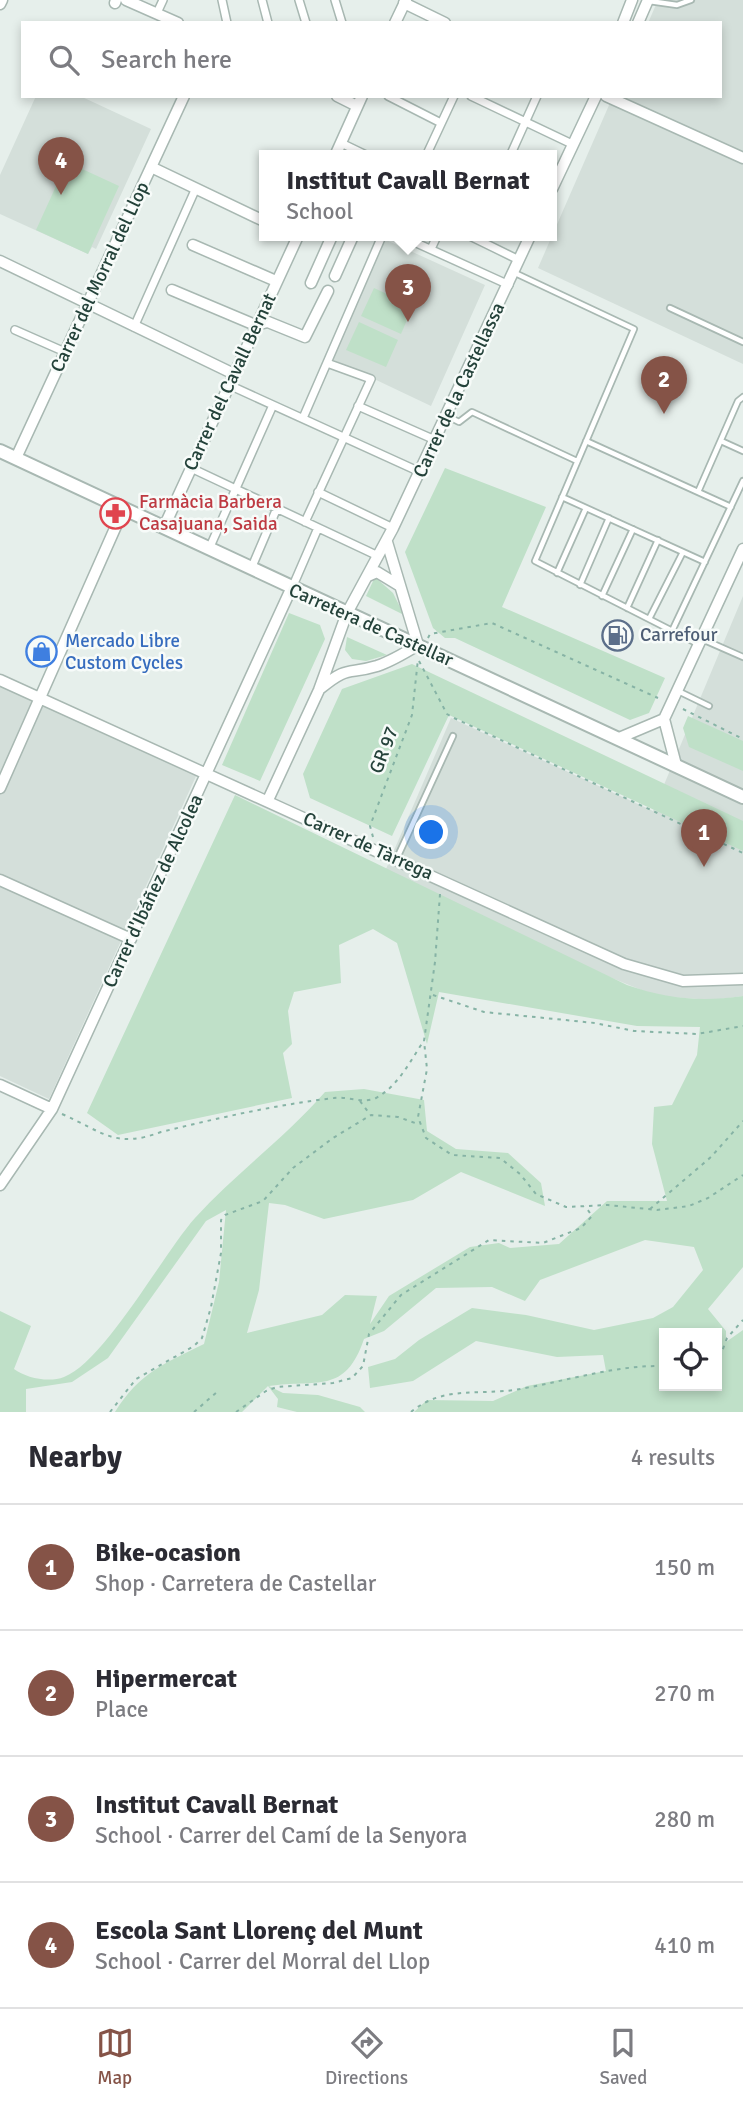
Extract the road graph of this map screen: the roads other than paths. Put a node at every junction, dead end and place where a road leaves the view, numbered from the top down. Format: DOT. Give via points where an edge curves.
graph roads {
  1 [pos="127,0"];
  2 [pos="163,0"];
  3 [pos="222,0"];
  4 [pos="262,0"];
  5 [pos="299,0"];
  6 [pos="335,0"];
  7 [pos="632,0"];
  8 [pos="648,0"];
  9 [pos="691,0"];
  10 [pos="405,1"];
  11 [pos="158,17"];
  12 [pos="227,21"];
  13 [pos="267,21"];
  14 [pos="305,21"];
  15 [pos="341,21"];
  16 [pos="396,21"];
  17 [pos="441,21"];
  18 [pos="624,21"];
  19 [pos="639,21"];
  20 [pos="183,98"];
  21 [pos="392,98"];
  22 [pos="453,98"];
  23 [pos="536,98"];
  24 [pos="595,98"];
  25 [pos="610,98"];
  26 [pos="482,99"];
  27 [pos="360,101"];
  28 [pos="525,122"];
  29 [pos="441,123"];
  30 [pos="341,144"];
  31 [pos="572,144"];
  32 [pos="338,150"];
  33 [pos="354,150"];
  34 [pos="429,150"];
  35 [pos="513,150"];
  36 [pos="743,158"];
  37 [pos="151,167"];
  38 [pos="557,176"];
  39 [pos="196,188"];
  40 [pos="259,219"];
  41 [pos="295,241"];
  42 [pos="330,241"];
  43 [pos="351,241"];
  44 [pos="380,241"];
  45 [pos="413,241"];
  46 [pos="435,241"];
  47 [pos="480,241"];
  48 [pos="528,241"];
  49 [pos="193,245"];
  50 [pos="431,249"];
  51 [pos="519,260"];
  52 [pos="0,261"];
  53 [pos="514,272"];
  54 [pos="335,276"];
  55 [pos="276,281"];
  56 [pos="311,283"];
  57 [pos="509,285"];
  58 [pos="172,290"];
  59 [pos="328,291"];
  60 [pos="87,304"];
  61 [pos="670,308"];
  62 [pos="255,325"];
  63 [pos="134,327"];
  64 [pos="15,330"];
  65 [pos="743,342"];
  66 [pos="65,352"];
  67 [pos="327,363"];
  68 [pos="231,380"];
  69 [pos="743,397"];
  70 [pos="273,405"];
  71 [pos="358,406"];
  72 [pos="447,416"];
  73 [pos="303,418"];
  74 [pos="343,436"];
  75 [pos="435,440"];
  76 [pos="586,441"];
  77 [pos="721,441"];
  78 [pos="0,451"];
  79 [pos="743,451"];
  80 [pos="16,458"];
  81 [pos="577,461"];
  82 [pos="191,468"];
  83 [pos="420,472"];
  84 [pos="743,481"];
  85 [pos="235,488"];
  86 [pos="318,492"];
  87 [pos="698,492"];
  88 [pos="562,497"];
  89 [pos="731,507"];
  90 [pos="124,508"];
  91 [pos="277,508"];
  92 [pos="586,508"];
  93 [pos="609,518"];
  94 [pos="305,522"];
  95 [pos="164,527"];
  96 [pos="318,528"];
  97 [pos="393,528"];
  98 [pos="633,529"];
  99 [pos="658,540"];
  100 [pos="387,542"];
  101 [pos="209,549"];
  102 [pos="743,549"];
  103 [pos="683,552"];
  104 [pos="376,555"];
  105 [pos="705,562"];
  106 [pos="251,569"];
  107 [pos="557,573"];
  108 [pos="368,576"];
  109 [pos="580,585"];
  110 [pos="401,587"];
  111 [pos="291,589"];
  112 [pos="602,596"];
  113 [pos="627,608"];
  114 [pos="347,613"];
  115 [pos="649,619"];
  116 [pos="671,631"];
  117 [pos="700,641"];
  118 [pos="338,645"];
  119 [pos="420,650"];
  120 [pos="743,657"];
  121 [pos="352,668"];
  122 [pos="0,680"];
  123 [pos="319,690"];
  124 [pos="677,691"];
  125 [pos="40,700"];
  126 [pos="709,706"];
  127 [pos="664,719"];
  128 [pos="453,736"];
  129 [pos="619,738"];
  130 [pos="676,765"];
  131 [pos="207,772"];
  132 [pos="0,788"];
  133 [pos="743,797"];
  134 [pos="268,800"];
  135 [pos="397,858"];
  136 [pos="0,880"];
  137 [pos="131,939"];
  138 [pos="743,979"];
  139 [pos="0,1085"];
  140 [pos="52,1109"];
  141 [pos="0,1185"];
  1 -- 11 [label="street"];
  2 -- 11 [label="street"];
  3 -- 12 [label="street"];
  4 -- 13 [label="street"];
  5 -- 14 [label="street"];
  6 -- 15 [label="street"];
  7 -- 18 [label="street"];
  8 -- 9 [label="lane" via="677,5"];
  8 -- 19 [label="street"];
  10 -- 16 [label="street"];
  10 -- 17 [label="street"];
  20 -- 37 [label="street, Carrer del Morral del Llop"];
  21 -- 29 [label="street"];
  22 -- 29 [label="street"];
  23 -- 28 [label="street"];
  24 -- 31 [label="street"];
  25 -- 36 [label="street"];
  26 -- 28 [label="street"];
  27 -- 30 [label="street"];
  28 -- 31 [label="street"];
  28 -- 35 [label="street"];
  29 -- 34 [label="street"];
  30 -- 32 [label="street"];
  30 -- 33 [label="street"];
  31 -- 38 [label="street"];
  37 -- 39 [label="street"];
  37 -- 60 [label="street, Carrer del Morral del Llop"];
  39 -- 40 [label="street"];
  39 -- 63 [label="street"];
  41 -- 55 [label="street, Carrer del Cavall Bernat"];
  42 -- 56 [label="street"];
  43 -- 54 [label="street"];
  44 -- 67 [label="street"];
  45 -- 50 [label="street"];
  46 -- 50 [label="street"];
  47 -- 51 [label="street"];
  48 -- 51 [label="street, Carrer de la Castellassa"];
  49 -- 55 [label="street"];
  50 -- 57 [label="street"];
  51 -- 53 [label="street, Carrer de la Castellassa"];
  52 -- 60 [label="street"];
  53 -- 57 [label="street, Carrer de la Castellassa"];
  53 -- 76 [label="lane" via="634,329"];
  55 -- 62 [label="street, Carrer del Cavall Bernat"];
  57 -- 72 [label="street, Carrer de la Castellassa"];
  58 -- 62 [label="street"];
  59 -- 62 [label="street" via="305,337 268,322"];
  60 -- 63 [label="street"];
  60 -- 66 [label="street, Carrer del Morral del Llop"];
  61 -- 65 [label="lane"];
  62 -- 68 [label="street, Carrer del Cavall Bernat"];
  63 -- 68 [label="street"];
  64 -- 66 [label="street"];
  66 -- 80 [label="street, Carrer del Morral del Llop"];
  67 -- 71 [label="street" via="371,379"];
  67 -- 73 [label="street"];
  68 -- 70 [label="street"];
  68 -- 82 [label="street, Carrer del Cavall Bernat"];
  69 -- 77 [label="lane"];
  70 -- 73 [label="street"];
  70 -- 85 [label="street"];
  71 -- 74 [label="street"];
  71 -- 75 [label="street"];
  72 -- 75 [label="street, Carrer de la Castellassa"];
  72 -- 81 [label="lane" via="459,422 472,412"];
  73 -- 74 [label="street"];
  74 -- 83 [label="street"];
  74 -- 86 [label="street"];
  75 -- 83 [label="street, Carrer de la Castellassa"];
  76 -- 81 [label="lane"];
  76 -- 87 [label="lane"];
  77 -- 79 [label="lane"];
  77 -- 87 [label="lane"];
  78 -- 80 [label="street, Carretera de Castellar"];
  80 -- 90 [label="street, Carretera de Castellar"];
  81 -- 88 [label="lane"];
  82 -- 85 [label="street"];
  82 -- 95 [label="street, Carrer del Cavall Bernat"];
  83 -- 97 [label="street, Carrer de la Castellassa"];
  84 -- 89 [label="lane"];
  85 -- 91 [label="street"];
  85 -- 101 [label="street"];
  86 -- 94 [label="street"];
  86 -- 97 [label="street"];
  87 -- 89 [label="lane"];
  88 -- 92 [label="lane"];
  88 -- 107 [label="lane" via="534,558"];
  89 -- 105 [label="lane"];
  90 -- 95 [label="street, Carretera de Castellar"];
  90 -- 125 [label="street"];
  91 -- 94 [label="street"];
  91 -- 106 [label="street"];
  92 -- 93 [label="lane"];
  92 -- 107 [label="lane"];
  93 -- 98 [label="lane"];
  93 -- 109 [label="lane"];
  94 -- 96 [label="street"];
  95 -- 101 [label="street, Carretera de Castellar"];
  96 -- 104 [label="street"];
  96 -- 111 [label="street"];
  97 -- 100 [label="street, Carrer de la Castellassa"];
  98 -- 99 [label="lane"];
  98 -- 112 [label="lane"];
  99 -- 103 [label="lane"];
  99 -- 113 [label="lane"];
  100 -- 104 [label="street, Carrer de la Castellassa"];
  100 -- 110 [label="street"];
  101 -- 106 [label="street, Carretera de Castellar"];
  102 -- 117 [label="street"];
  103 -- 105 [label="lane"];
  103 -- 115 [label="lane"];
  104 -- 108 [label="street, Carrer de la Castellassa"];
  105 -- 116 [label="lane"];
  106 -- 111 [label="street, Carretera de Castellar"];
  107 -- 109 [label="lane"];
  108 -- 110 [label="street" via="377,572"];
  108 -- 114 [label="street, Carrer de la Castellassa"];
  109 -- 112 [label="lane"];
  110 -- 119 [label="street"];
  111 -- 114 [label="street, Carretera de Castellar"];
  111 -- 131 [label="street, Carrer d'Ibáñez de Alcolea"];
  112 -- 113 [label="lane"];
  113 -- 115 [label="lane"];
  114 -- 118 [label="street, Carrer de la Castellassa"];
  114 -- 119 [label="street, Carretera de Castellar"];
  115 -- 116 [label="lane"];
  116 -- 117 [label="lane"];
  117 -- 120 [label="lane"];
  117 -- 124 [label="street"];
  118 -- 121 [label="street" via="342,661"];
  118 -- 123 [label="street, Carrer de la Castellassa"];
  119 -- 121 [label="street" via="376,666"];
  119 -- 129 [label="street, Carretera de Castellar"];
  121 -- 123 [label="street"];
  122 -- 125 [label="street, Carrer de Tàrrega"];
  123 -- 134 [label="street, Carrer de la Castellassa"];
  124 -- 126 [label="lane"];
  124 -- 127 [label="street"];
  125 -- 131 [label="street, Carrer de Tàrrega"];
  125 -- 132 [label="street"];
  127 -- 129 [label="street"];
  127 -- 130 [label="street"];
  128 -- 135 [label="lane"];
  129 -- 130 [label="street, Carretera de Castellar"];
  130 -- 133 [label="street, Carretera de Castellar"];
  131 -- 134 [label="street, Carrer de Tàrrega"];
  131 -- 137 [label="street, Carrer d'Ibáñez de Alcolea"];
  134 -- 135 [label="street, Carrer de Tàrrega"];
  135 -- 138 [label="street, Carrer de Tàrrega" via="643,971 696,982"];
  136 -- 137 [label="street"];
  137 -- 140 [label="street, Carrer d'Ibáñez de Alcolea"];
  139 -- 140 [label="street"];
  140 -- 141 [label="street, Carrer d'Ibáñez de Alcolea"];
}
